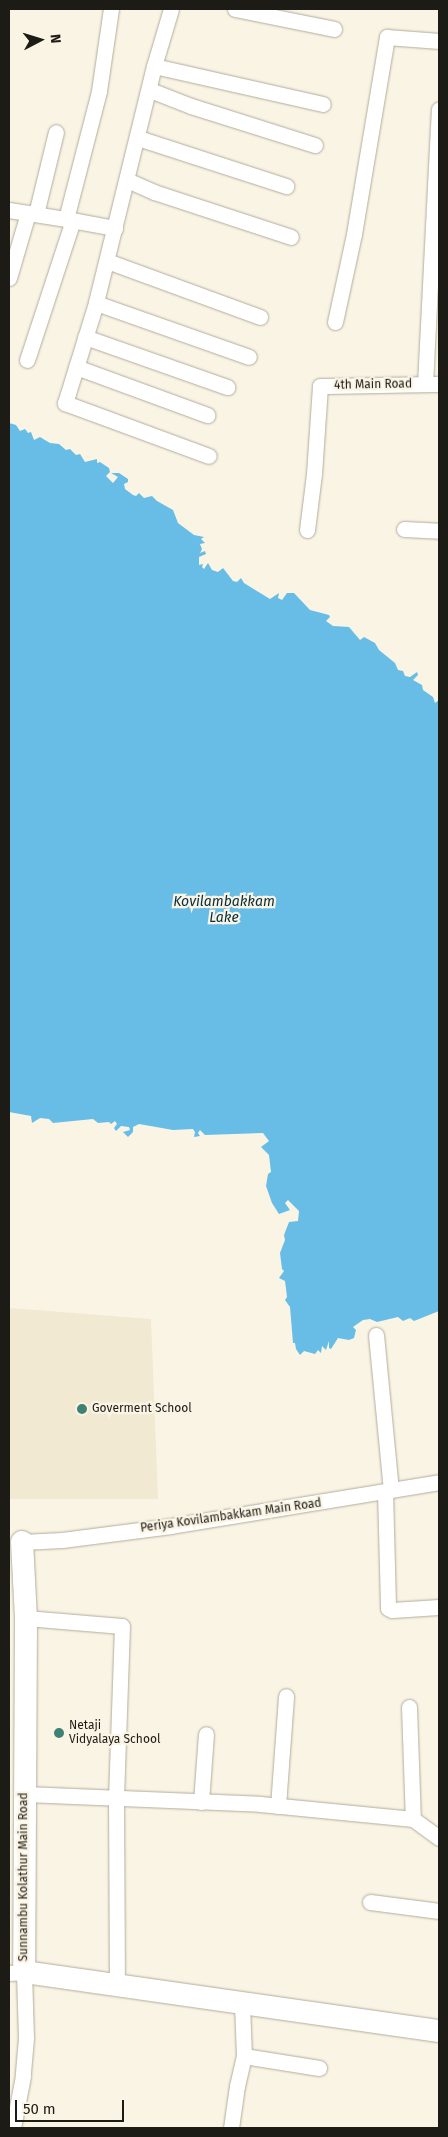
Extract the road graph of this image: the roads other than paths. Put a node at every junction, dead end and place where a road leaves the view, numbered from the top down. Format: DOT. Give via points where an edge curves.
graph roads {
  1 [pos="111,9"];
  2 [pos="171,9"];
  3 [pos="235,9"];
  4 [pos="334,29"];
  5 [pos="439,41"];
  6 [pos="154,66"];
  7 [pos="150,90"];
  8 [pos="323,104"];
  9 [pos="439,109"];
  10 [pos="56,132"];
  11 [pos="138,138"];
  12 [pos="315,145"];
  13 [pos="127,180"];
  14 [pos="286,186"];
  15 [pos="9,210"];
  16 [pos="32,214"];
  17 [pos="70,220"];
  18 [pos="115,228"];
  19 [pos="291,238"];
  20 [pos="436,259"];
  21 [pos="107,261"];
  22 [pos="9,278"];
  23 [pos="96,304"];
  24 [pos="260,317"];
  25 [pos="335,322"];
  26 [pos="85,338"];
  27 [pos="249,357"];
  28 [pos="28,360"];
  29 [pos="76,367"];
  30 [pos="432,384"];
  31 [pos="227,387"];
  32 [pos="207,415"];
  33 [pos="210,456"];
  34 [pos="307,530"];
  35 [pos="404,530"];
  36 [pos="439,531"];
  37 [pos="376,1335"];
  38 [pos="439,1482"];
  39 [pos="388,1491"];
  40 [pos="13,1540"];
  41 [pos="439,1607"];
  42 [pos="26,1618"];
  43 [pos="286,1696"];
  44 [pos="409,1707"];
  45 [pos="206,1734"];
  46 [pos="25,1794"];
  47 [pos="116,1798"];
  48 [pos="201,1802"];
  49 [pos="278,1806"];
  50 [pos="413,1819"];
  51 [pos="439,1838"];
  52 [pos="370,1902"];
  53 [pos="439,1911"];
  54 [pos="16,1972"];
  55 [pos="117,1985"];
  56 [pos="242,2003"];
  57 [pos="439,2031"];
  58 [pos="244,2056"];
  59 [pos="318,2068"];
  60 [pos="16,2075"];
  61 [pos="13,2128"];
  62 [pos="231,2128"];
  1 -- 17 [label="street" via="99,91"];
  2 -- 6 [label="street"];
  3 -- 4 [label="street"];
  5 -- 25 [label="street" via="387,37 354,234"];
  6 -- 7 [label="street"];
  6 -- 8 [label="street"];
  7 -- 11 [label="street"];
  7 -- 12 [label="street"];
  9 -- 20 [label="street"];
  10 -- 16 [label="street"];
  11 -- 13 [label="street"];
  11 -- 14 [label="street"];
  13 -- 18 [label="street"];
  13 -- 19 [label="street"];
  15 -- 16 [label="street"];
  16 -- 17 [label="street"];
  16 -- 22 [label="street"];
  17 -- 18 [label="street"];
  17 -- 28 [label="street"];
  18 -- 21 [label="street"];
  20 -- 30 [label="street"];
  21 -- 23 [label="street"];
  21 -- 24 [label="street"];
  23 -- 26 [label="street"];
  23 -- 27 [label="street"];
  26 -- 29 [label="street"];
  26 -- 31 [label="street"];
  29 -- 32 [label="street"];
  29 -- 33 [label="street" via="65,402"];
  30 -- 34 [label="street, 4th Main Road" via="320,386"];
  35 -- 36 [label="street"];
  37 -- 39 [label="street"];
  38 -- 39 [label="street, Periya Kovilambakkam Main Road"];
  39 -- 40 [label="street, Periya Kovilambakkam Main Road" via="171,1526 62,1540"];
  39 -- 41 [label="street" via="388,1608"];
  40 -- 42 [label="street, Sunnambu Kolathur Main Road"];
  42 -- 46 [label="street, Sunnambu Kolathur Main Road"];
  42 -- 47 [label="street" via="122,1626"];
  43 -- 49 [label="street"];
  44 -- 50 [label="street"];
  45 -- 48 [label="street"];
  46 -- 47 [label="street"];
  46 -- 54 [label="street, Sunnambu Kolathur Main Road"];
  47 -- 48 [label="street"];
  47 -- 55 [label="street"];
  48 -- 49 [label="street"];
  49 -- 50 [label="street"];
  50 -- 51 [label="street"];
  52 -- 53 [label="street"];
  54 -- 55 [label="street, Sunnambu Kolathur Main Road"];
  54 -- 60 [label="street" via="26,2038"];
  55 -- 56 [label="street, Sunnambu Kolathur Main Road"];
  56 -- 57 [label="street, Sunnambu Kolathur Main Road"];
  56 -- 58 [label="street"];
  58 -- 59 [label="street"];
  58 -- 62 [label="street"];
  60 -- 61 [label="street"];
}
